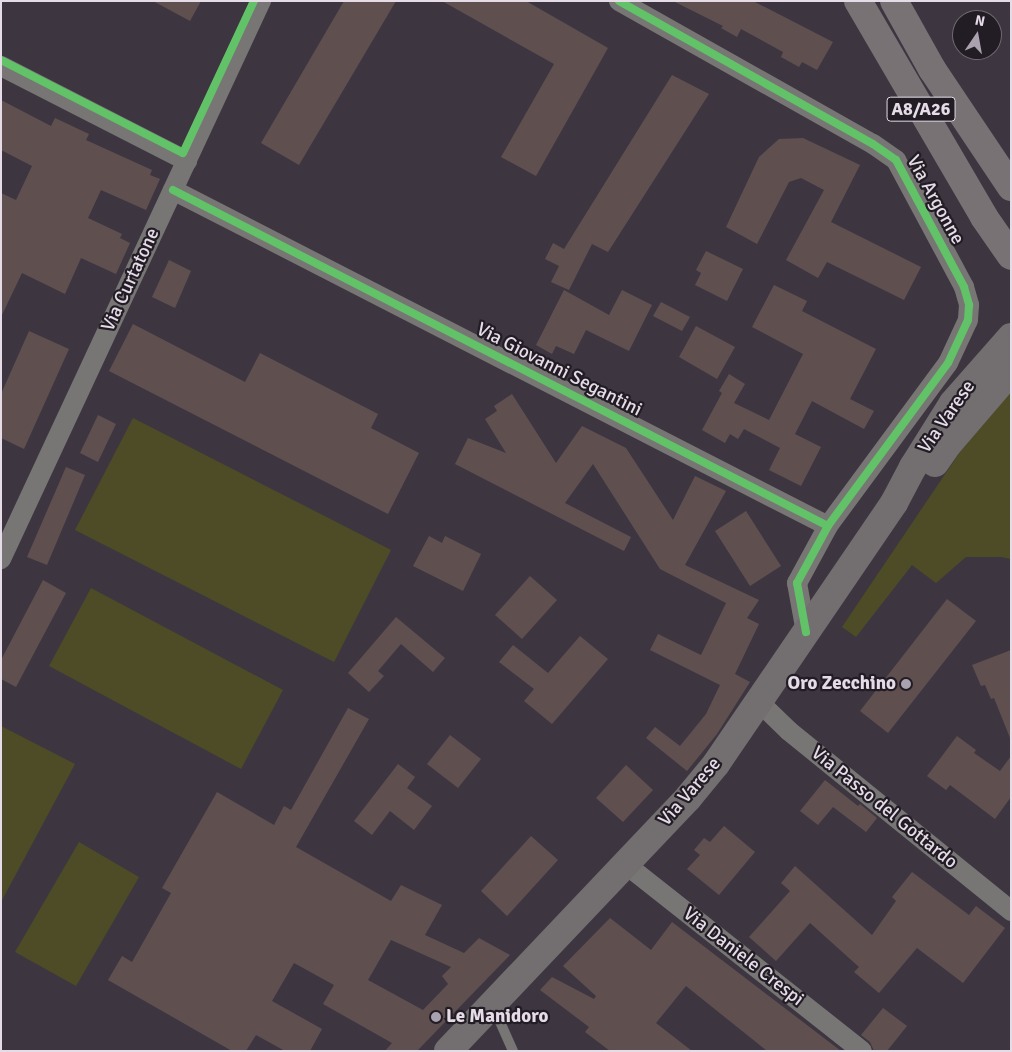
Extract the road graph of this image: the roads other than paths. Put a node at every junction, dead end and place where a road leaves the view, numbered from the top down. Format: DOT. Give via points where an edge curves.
graph roads {
  1 [pos="260,1"];
  2 [pos="619,1"];
  3 [pos="858,1"];
  4 [pos="894,1"];
  5 [pos="1,66"];
  6 [pos="932,69"];
  7 [pos="187,161"];
  8 [pos="1011,170"];
  9 [pos="1011,187"];
  10 [pos="173,190"];
  11 [pos="984,218"];
  12 [pos="1011,256"];
  13 [pos="1011,270"];
  14 [pos="1011,338"];
  15 [pos="1011,372"];
  16 [pos="972,398"];
  17 [pos="828,526"];
  18 [pos="1,559"];
  19 [pos="806,632"];
  20 [pos="760,703"];
  21 [pos="624,863"];
  22 [pos="1011,911"];
  23 [pos="492,1003"];
  24 [pos="448,1051"];
  25 [pos="513,1051"];
  26 [pos="862,1051"];
  1 -- 7 [label="street, Via Curtatone"];
  2 -- 17 [label="street, Via Argonne" via="896,160 964,287 969,305 968,320 948,363"];
  3 -- 11 [label="highway, A8/A26"];
  4 -- 6 [label="highway, A8/A26"];
  5 -- 7 [label="street"];
  6 -- 8 [label="highway"];
  6 -- 9 [label="highway, A8/A26"];
  7 -- 10 [label="street, Via Curtatone"];
  10 -- 17 [label="street, Via Giovanni Segantini"];
  10 -- 18 [label="street, Via Curtatone"];
  11 -- 12 [label="highway"];
  11 -- 13 [label="highway"];
  14 -- 16 [label="main road, Via Varese"];
  15 -- 16 [label="main road, Via Varese"];
  16 -- 19 [label="main road, Via Varese" via="949,443 924,480 894,503"];
  17 -- 19 [label="street" via="797,583"];
  19 -- 20 [label="main road, Via Varese"];
  20 -- 21 [label="main road, Via Varese" via="688,798"];
  20 -- 22 [label="street, Via Passo del Gottardo" via="789,731"];
  21 -- 23 [label="main road, Via Varese"];
  21 -- 26 [label="street, Via Daniele Crespi"];
  23 -- 24 [label="main road, Via Varese"];
  23 -- 25 [label="lane"];
}
